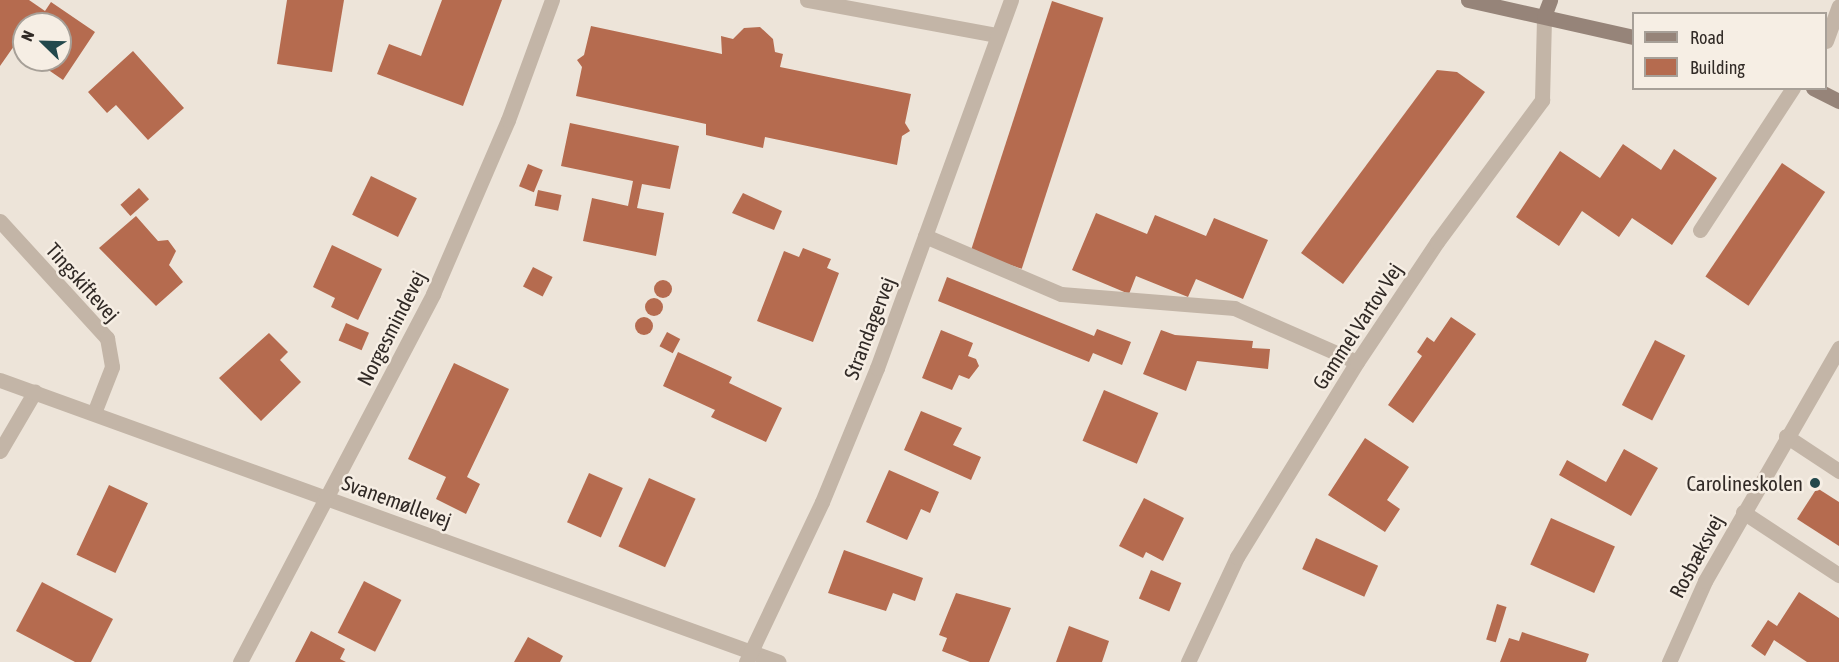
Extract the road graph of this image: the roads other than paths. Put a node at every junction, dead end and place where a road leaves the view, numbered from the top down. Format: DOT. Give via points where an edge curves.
graph roads {
  1 [pos="552,0"];
  2 [pos="807,0"];
  3 [pos="1011,0"];
  4 [pos="1468,0"];
  5 [pos="1541,0"];
  6 [pos="1550,0"];
  7 [pos="1839,6"];
  8 [pos="1544,16"];
  9 [pos="996,35"];
  10 [pos="1632,37"];
  11 [pos="1827,38"];
  12 [pos="1792,90"];
  13 [pos="1817,90"];
  14 [pos="1839,101"];
  15 [pos="0,221"];
  16 [pos="1700,230"];
  17 [pos="925,237"];
  18 [pos="1839,348"];
  19 [pos="1358,362"];
  20 [pos="0,380"];
  21 [pos="35,392"];
  22 [pos="94,413"];
  23 [pos="1786,436"];
  24 [pos="0,451"];
  25 [pos="1839,471"];
  26 [pos="328,498"];
  27 [pos="1743,512"];
  28 [pos="1839,575"];
  29 [pos="748,657"];
  30 [pos="240,662"];
  31 [pos="779,662"];
  32 [pos="1188,662"];
  33 [pos="1669,662"];
  1 -- 26 [label="street, Norgesmindevej" via="508,120 434,294"];
  2 -- 9 [label="street"];
  3 -- 9 [label="street, Strandagervej"];
  4 -- 8 [label="street"];
  5 -- 8 [label="street"];
  6 -- 8 [label="street"];
  7 -- 11 [label="street"];
  8 -- 10 [label="street"];
  8 -- 19 [label="street, Gammel Vartov Vej" via="1542,100 1437,243"];
  9 -- 17 [label="street, Strandagervej"];
  12 -- 16 [label="street"];
  13 -- 14 [label="street"];
  15 -- 22 [label="street, Tingskiftevej" via="107,338 112,367"];
  17 -- 19 [label="street" via="1061,294 1234,308"];
  17 -- 29 [label="street, Strandagervej" via="826,492"];
  18 -- 23 [label="street, Rosbæksvej"];
  19 -- 32 [label="street, Gammel Vartov Vej" via="1238,557"];
  20 -- 21 [label="street, Svanemøllevej"];
  21 -- 22 [label="street, Svanemøllevej"];
  21 -- 24 [label="street"];
  22 -- 26 [label="street, Svanemøllevej"];
  23 -- 25 [label="street"];
  23 -- 27 [label="street, Rosbæksvej"];
  26 -- 29 [label="street, Svanemøllevej"];
  26 -- 30 [label="street, Norgesmindevej"];
  27 -- 28 [label="street"];
  27 -- 33 [label="street, Rosbæksvej" via="1705,581"];
  29 -- 31 [label="street, Svanemøllevej"];
}
